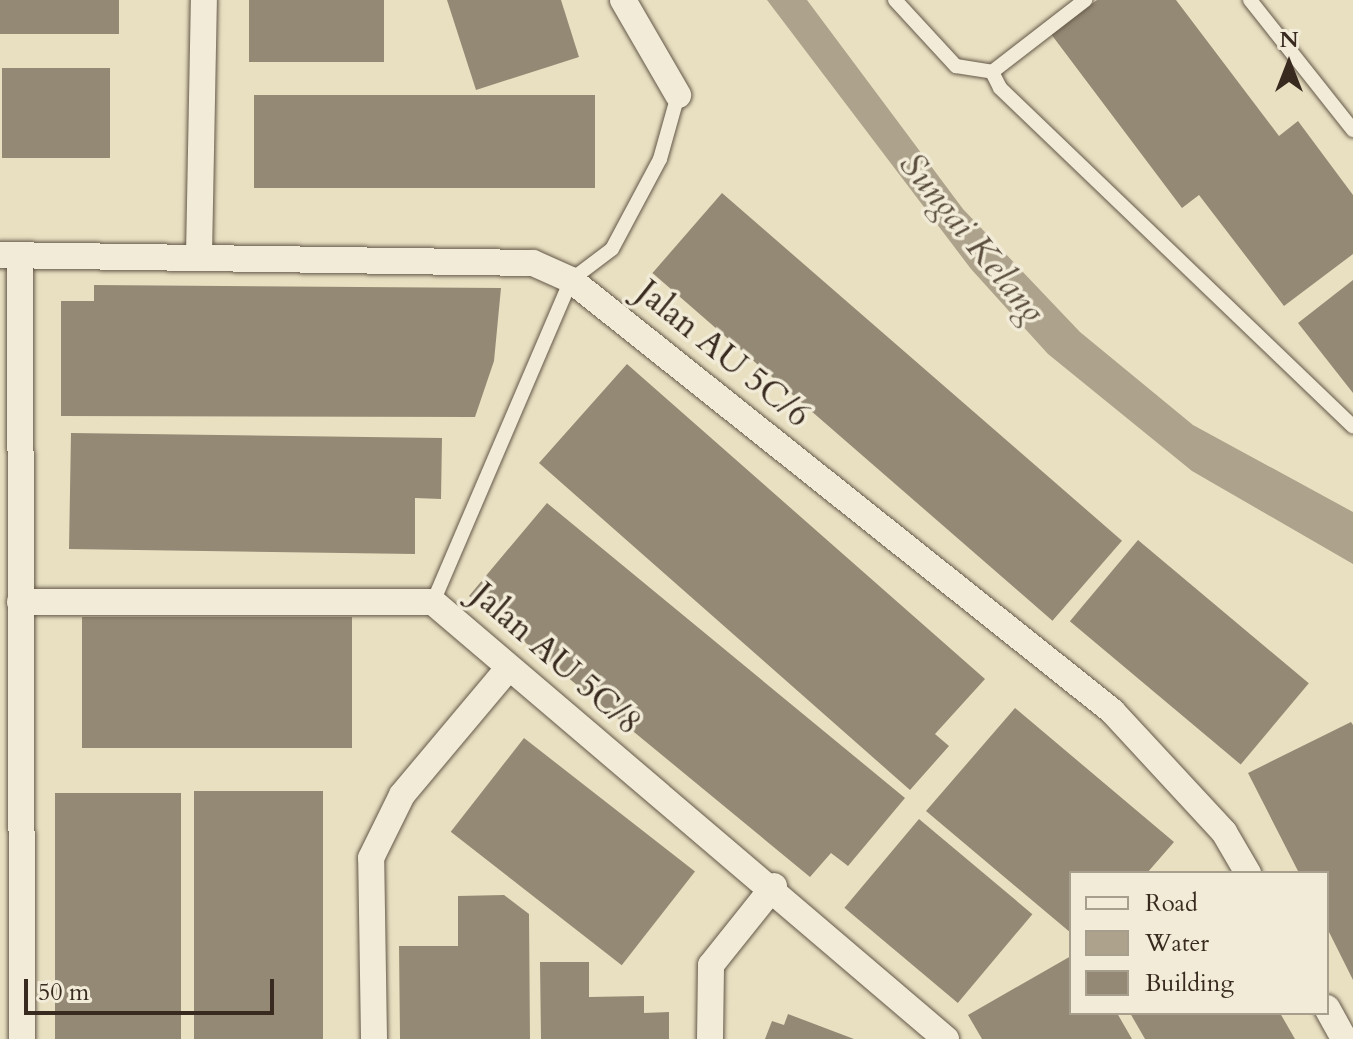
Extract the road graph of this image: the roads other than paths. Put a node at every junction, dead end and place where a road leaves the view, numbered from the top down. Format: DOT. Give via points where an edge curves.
graph roads {
  1 [pos="204,0"];
  2 [pos="623,0"];
  3 [pos="895,0"];
  4 [pos="1085,0"];
  5 [pos="1250,0"];
  6 [pos="992,72"];
  7 [pos="678,95"];
  8 [pos="1353,130"];
  9 [pos="10,255"];
  10 [pos="199,255"];
  11 [pos="571,280"];
  12 [pos="1353,427"];
  13 [pos="20,602"];
  14 [pos="433,602"];
  15 [pos="507,670"];
  16 [pos="1247,871"];
  17 [pos="774,886"];
  18 [pos="1329,1012"];
  19 [pos="22,1039"];
  20 [pos="374,1039"];
  21 [pos="710,1039"];
  22 [pos="946,1039"];
  23 [pos="1344,1039"];
  1 -- 10 [label="street"];
  2 -- 7 [label="street"];
  3 -- 6 [label="lane" via="956,66"];
  4 -- 6 [label="lane"];
  5 -- 8 [label="lane"];
  6 -- 12 [label="lane" via="1000,88"];
  7 -- 11 [label="lane" via="660,159 612,249"];
  9 -- 10 [label="street, Jalan AU 5C/6"];
  9 -- 13 [label="street"];
  10 -- 11 [label="street, Jalan AU 5C/6" via="533,263"];
  11 -- 14 [label="lane"];
  11 -- 16 [label="street, Jalan AU 5C/6" via="1112,711 1224,832"];
  13 -- 14 [label="street, Jalan AU 5C/8"];
  13 -- 19 [label="street"];
  14 -- 15 [label="street, Jalan AU 5C/8"];
  15 -- 17 [label="street, Jalan AU 5C/8"];
  15 -- 20 [label="street" via="402,795 371,858"];
  17 -- 21 [label="street" via="711,965"];
  17 -- 22 [label="street, Jalan AU 5C/8"];
  18 -- 23 [label="street"];
}
